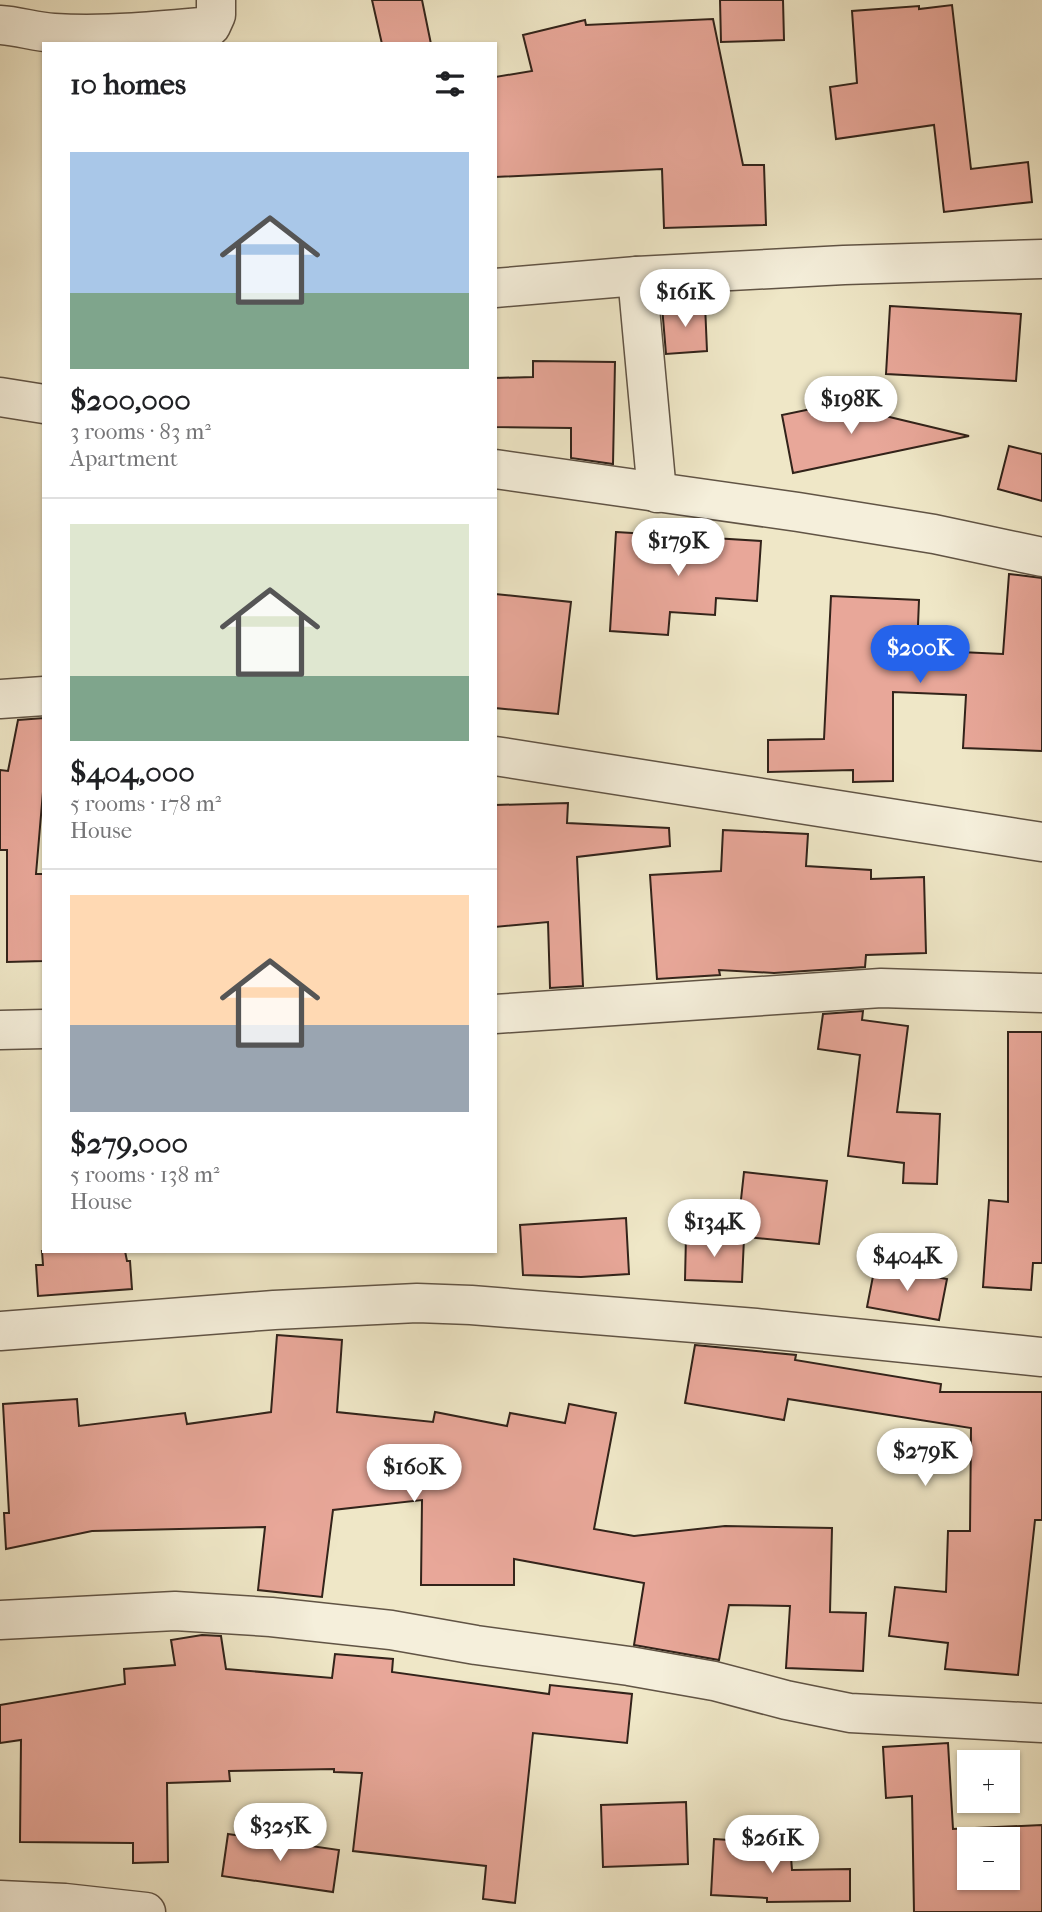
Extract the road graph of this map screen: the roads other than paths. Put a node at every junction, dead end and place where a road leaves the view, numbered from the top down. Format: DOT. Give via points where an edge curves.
graph roads {
  1 [pos="216,0"];
  2 [pos="0,24"];
  3 [pos="50,38"];
  4 [pos="1042,259"];
  5 [pos="637,276"];
  6 [pos="497,288"];
  7 [pos="0,397"];
  8 [pos="42,404"];
  9 [pos="497,469"];
  10 [pos="657,493"];
  11 [pos="1042,557"];
  12 [pos="42,696"];
  13 [pos="0,699"];
  14 [pos="497,756"];
  15 [pos="1042,842"];
  16 [pos="1042,993"];
  17 [pos="497,1014"];
  18 [pos="42,1029"];
  19 [pos="0,1030"];
  20 [pos="0,1331"];
  21 [pos="1042,1357"];
  22 [pos="0,1620"];
  23 [pos="1042,1723"];
  24 [pos="0,1900"];
  25 [pos="146,1912"];
  1 -- 3 [label="street" via="211,26"];
  2 -- 3 [label="street" via="21,26"];
  4 -- 5 [label="street"];
  5 -- 6 [label="street"];
  5 -- 10 [label="street"];
  7 -- 8 [label="street"];
  9 -- 10 [label="street"];
  10 -- 11 [label="street" via="920,532"];
  12 -- 13 [label="street"];
  14 -- 15 [label="street"];
  16 -- 17 [label="street" via="881,988"];
  18 -- 19 [label="street"];
  20 -- 21 [label="street" via="417,1303 756,1328"];
  22 -- 23 [label="street" via="175,1611 271,1617 629,1666 850,1713"];
  24 -- 25 [label="street"];
}
